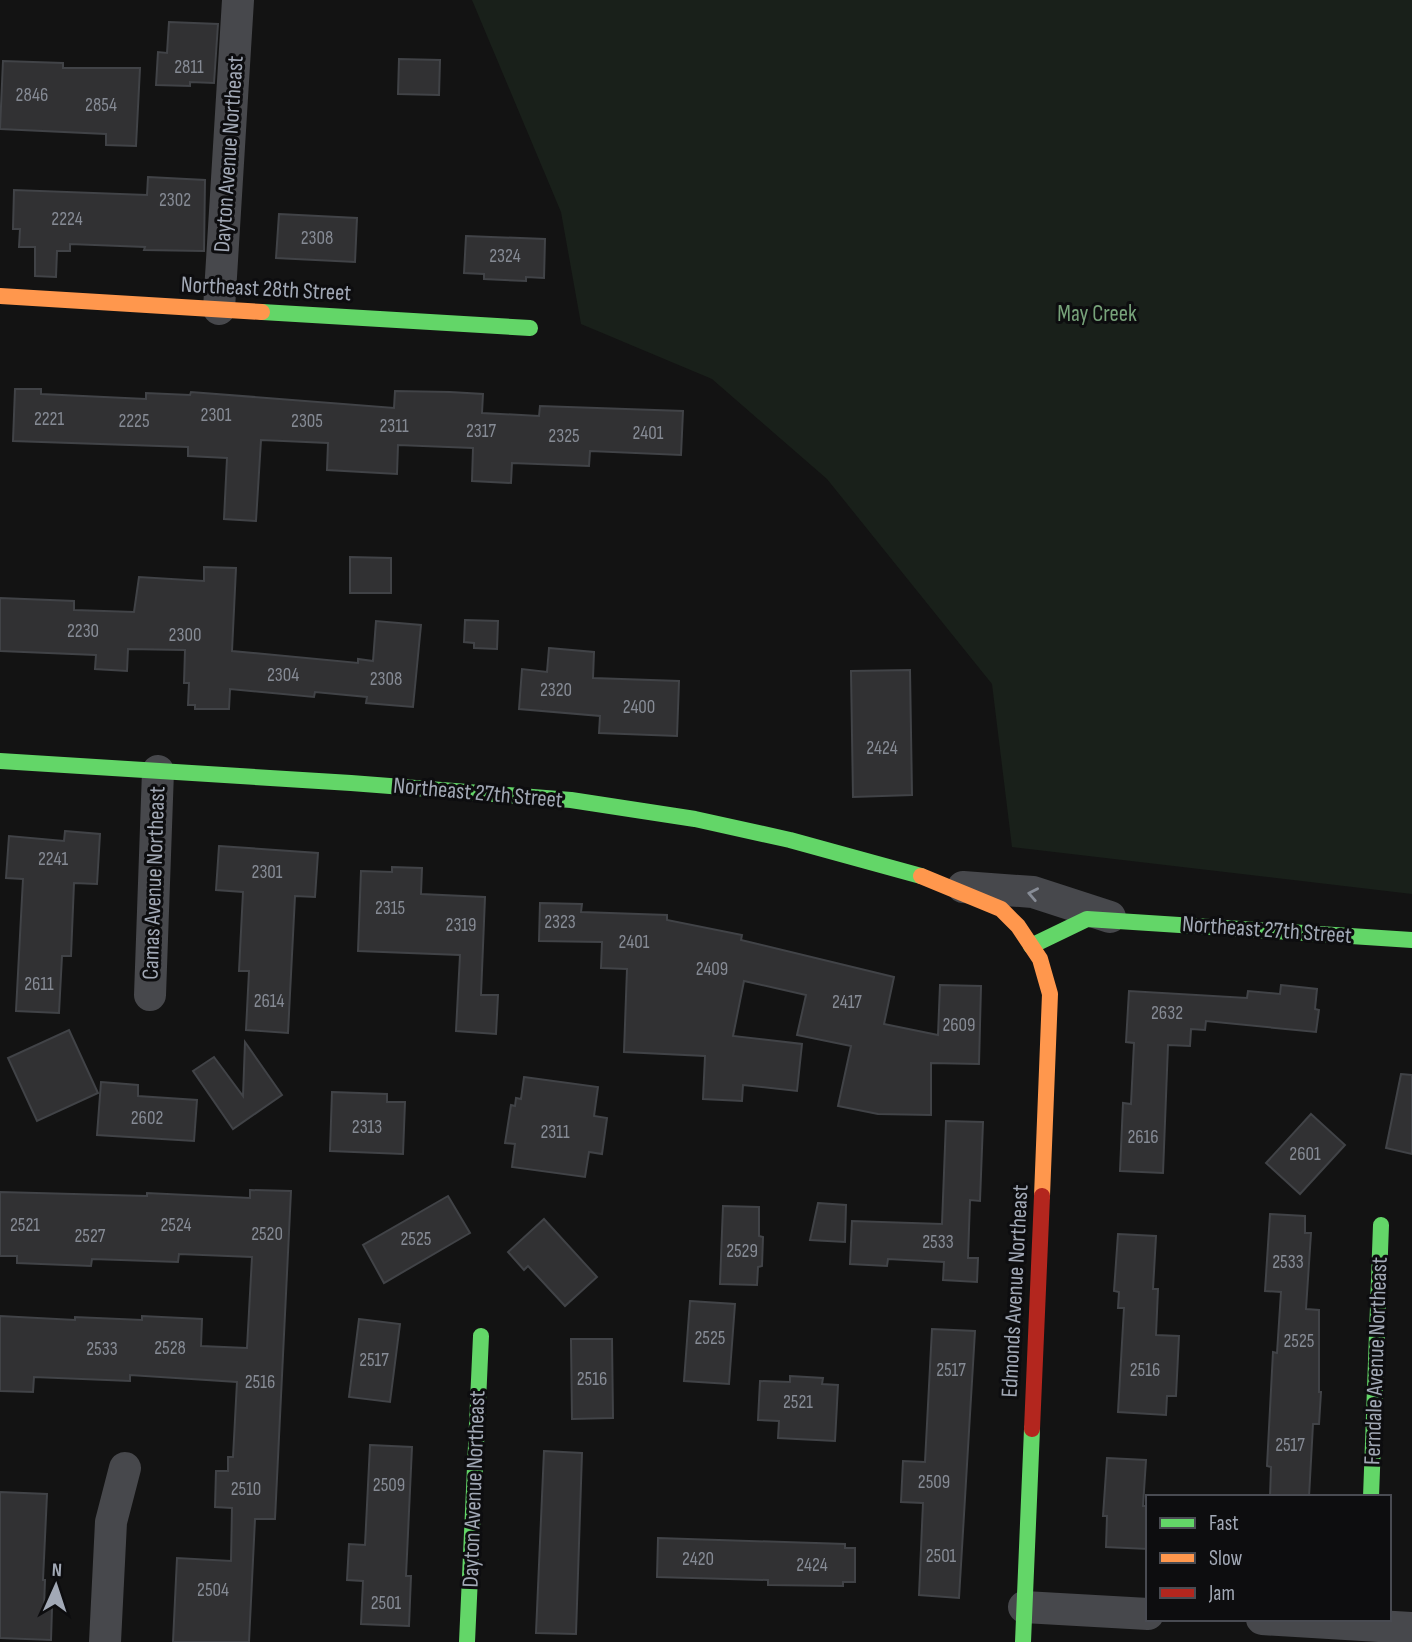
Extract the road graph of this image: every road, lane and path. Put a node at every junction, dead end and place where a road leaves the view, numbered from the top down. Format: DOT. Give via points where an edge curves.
graph roads {
  1 [pos="238,0"];
  2 [pos="0,296"];
  3 [pos="219,309"];
  4 [pos="530,328"];
  5 [pos="0,761"];
  6 [pos="158,771"];
  7 [pos="947,886"];
  8 [pos="1121,921"];
  9 [pos="1412,940"];
  10 [pos="1031,946"];
  11 [pos="150,995"];
  12 [pos="1381,1225"];
  13 [pos="481,1336"];
  14 [pos="125,1468"];
  15 [pos="1371,1495"];
  16 [pos="1024,1607"];
  17 [pos="1146,1614"];
  18 [pos="1332,1621"];
  19 [pos="1367,1622"];
  20 [pos="1412,1628"];
  21 [pos="105,1642"];
  22 [pos="467,1642"];
  23 [pos="1023,1642"];
  1 -- 3 [label="street, Dayton Avenue Northeast"];
  2 -- 3 [label="street, Northeast 28th Street"];
  3 -- 4 [label="street, Northeast 28th Street"];
  5 -- 6 [label="street, Northeast 27th Street"];
  6 -- 7 [label="street, Northeast 27th Street" via="572,800 637,809 790,840"];
  6 -- 11 [label="street, Camas Avenue Northeast"];
  8 -- 7 [label="street, Northeast 27th Street, one-way" via="1033,892"];
  7 -- 10 [label="street, Northeast 27th Street" via="1001,909"];
  8 -- 9 [label="street, Northeast 27th Street"];
  8 -- 10 [label="street, Northeast 27th Street" via="1087,919"];
  10 -- 16 [label="street, Edmonds Avenue Northeast" via="1040,959 1050,994"];
  12 -- 15 [label="street, Ferndale Avenue Northeast"];
  13 -- 22 [label="street, Dayton Avenue Northeast"];
  14 -- 21 [label="street" via="111,1522"];
  16 -- 17 [label="street"];
  16 -- 23 [label="street, Edmonds Avenue Northeast"];
  18 -- 19 [label="street"];
  19 -- 20 [label="street"];
}
